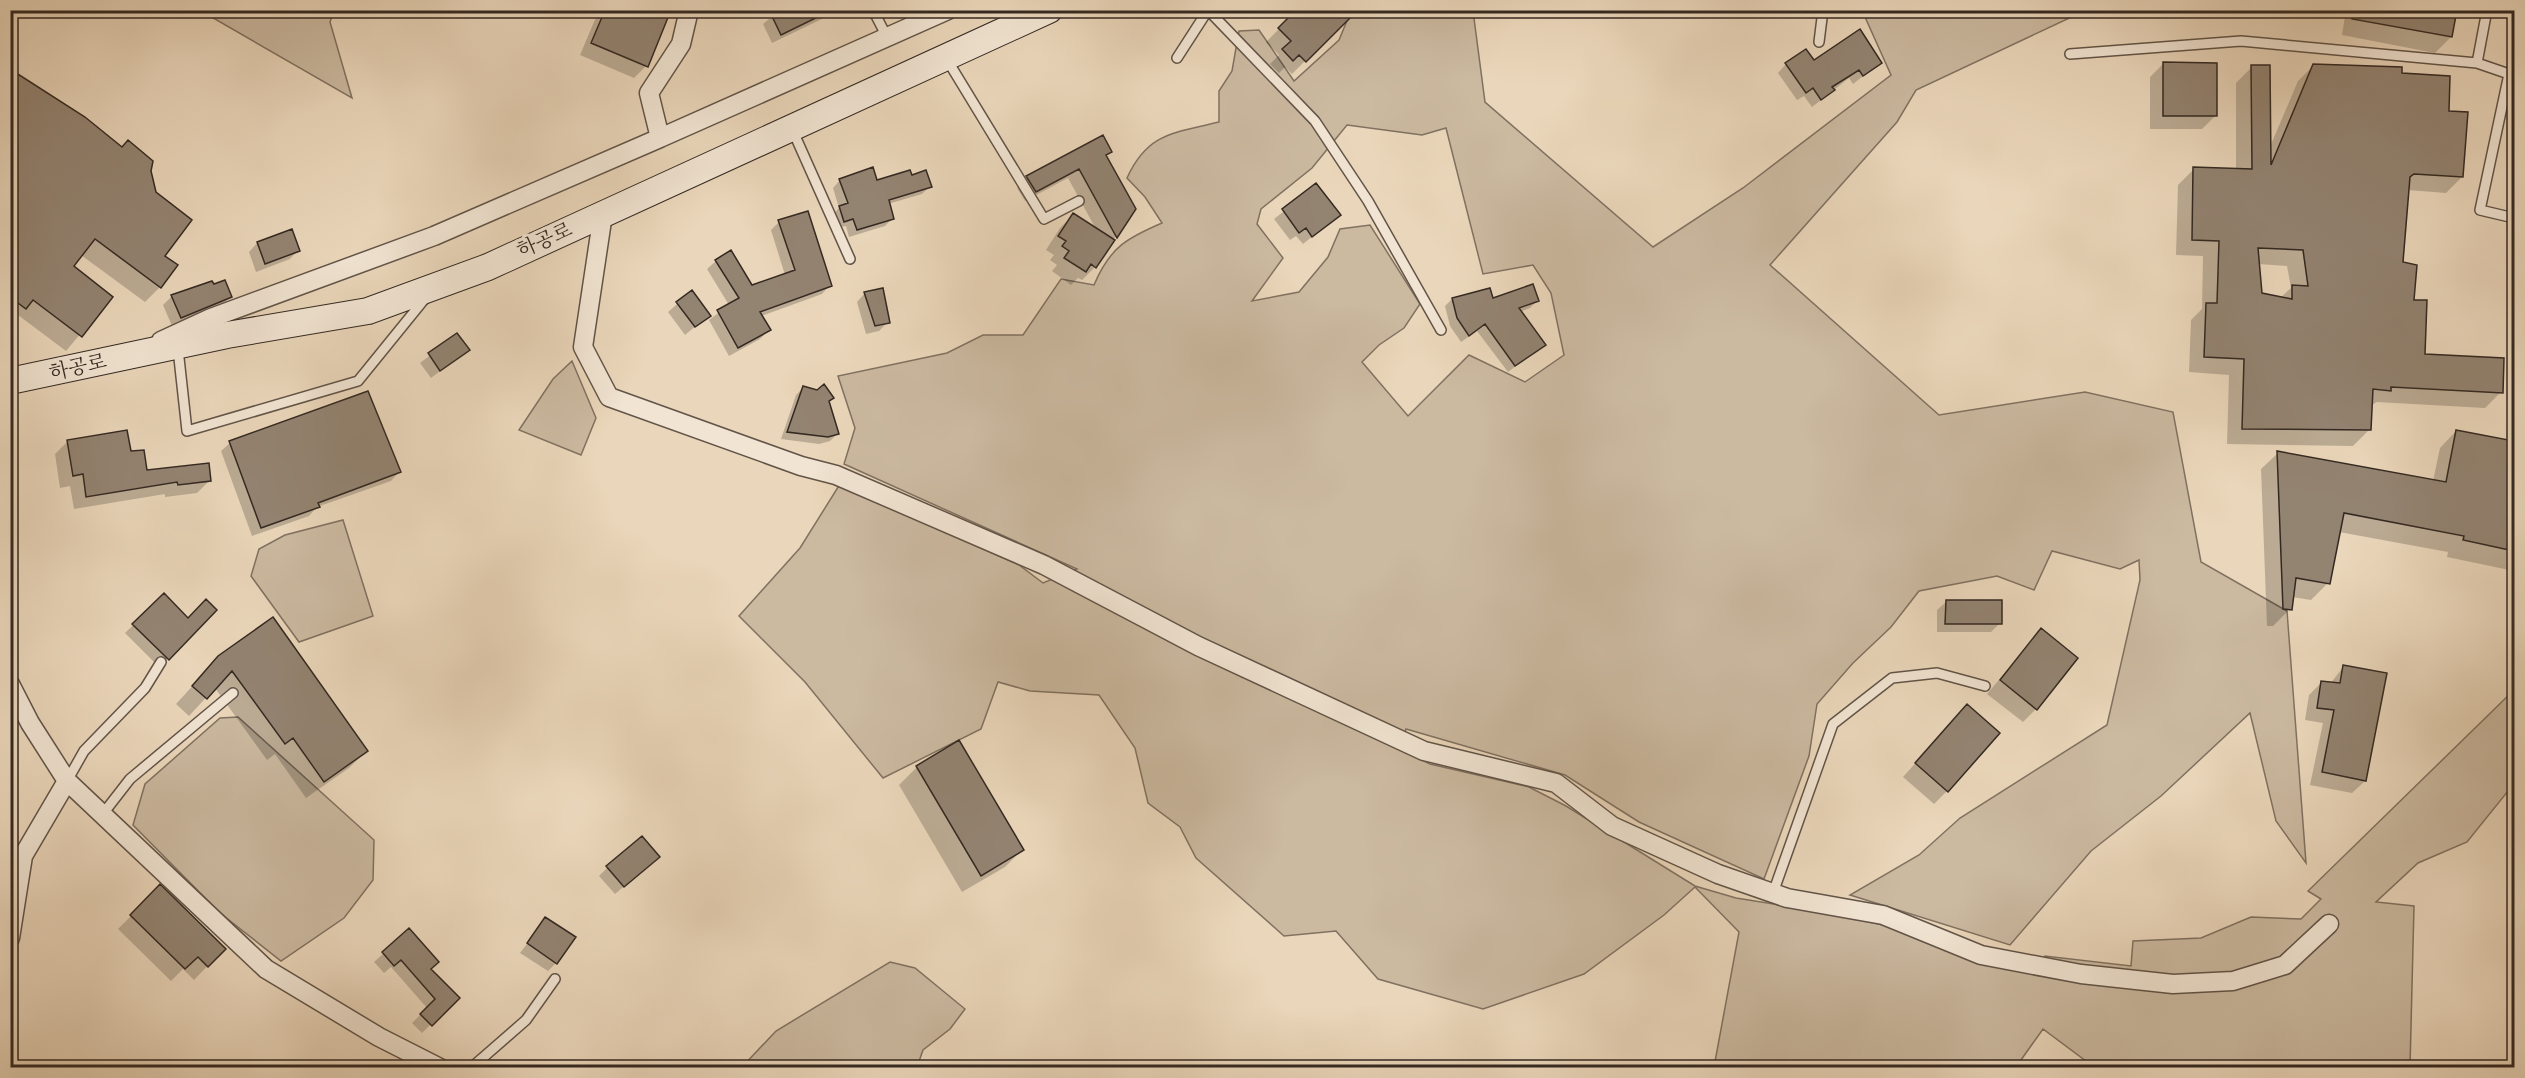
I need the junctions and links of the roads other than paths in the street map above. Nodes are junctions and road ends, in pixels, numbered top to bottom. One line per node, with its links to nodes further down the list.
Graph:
1 (689, 10): 16 (street)
2 (873, 10): 8 (lane)
3 (948, 10): 8 (street)
4 (1049, 10): 11 (main road, 하공로)
5 (1208, 10): 12 (lane); 22 (lane)
6 (1822, 10): 9 (lane)
7 (2487, 10): 13 (lane)
8 (888, 39): 16 (street)
9 (1819, 42)
10 (2070, 54): 13 (lane)
11 (946, 58): 15 (main road, 하공로); 17 (lane)
12 (1177, 58)
13 (2476, 63): 14 (lane)
14 (2512, 75): 19 (lane)
15 (792, 129): 18 (main road, 하공로); 20 (lane)
16 (660, 138): 24 (street)
17 (1079, 201)
18 (603, 214): 21 (main road, 하공로); 32 (street)
19 (2514, 218)
20 (850, 259)
21 (435, 286): 23 (main road, 하공로); 23 (lane)
22 (1441, 330)
23 (178, 346): 24 (main road, 하공로)
24 (124, 358): 25 (main road, 하공로)
25 (10, 381)
26 (161, 662): 30 (lane)
27 (10, 684): 30 (street)
28 (1985, 686): 32 (lane)
29 (233, 693): 31 (lane)
30 (67, 781): 31 (street); 34 (street)
31 (102, 815): 36 (street)
32 (1773, 893): 33 (street)
33 (2329, 924)
34 (10, 938)
35 (555, 979): 37 (lane)
36 (440, 1068)
37 (471, 1068)

